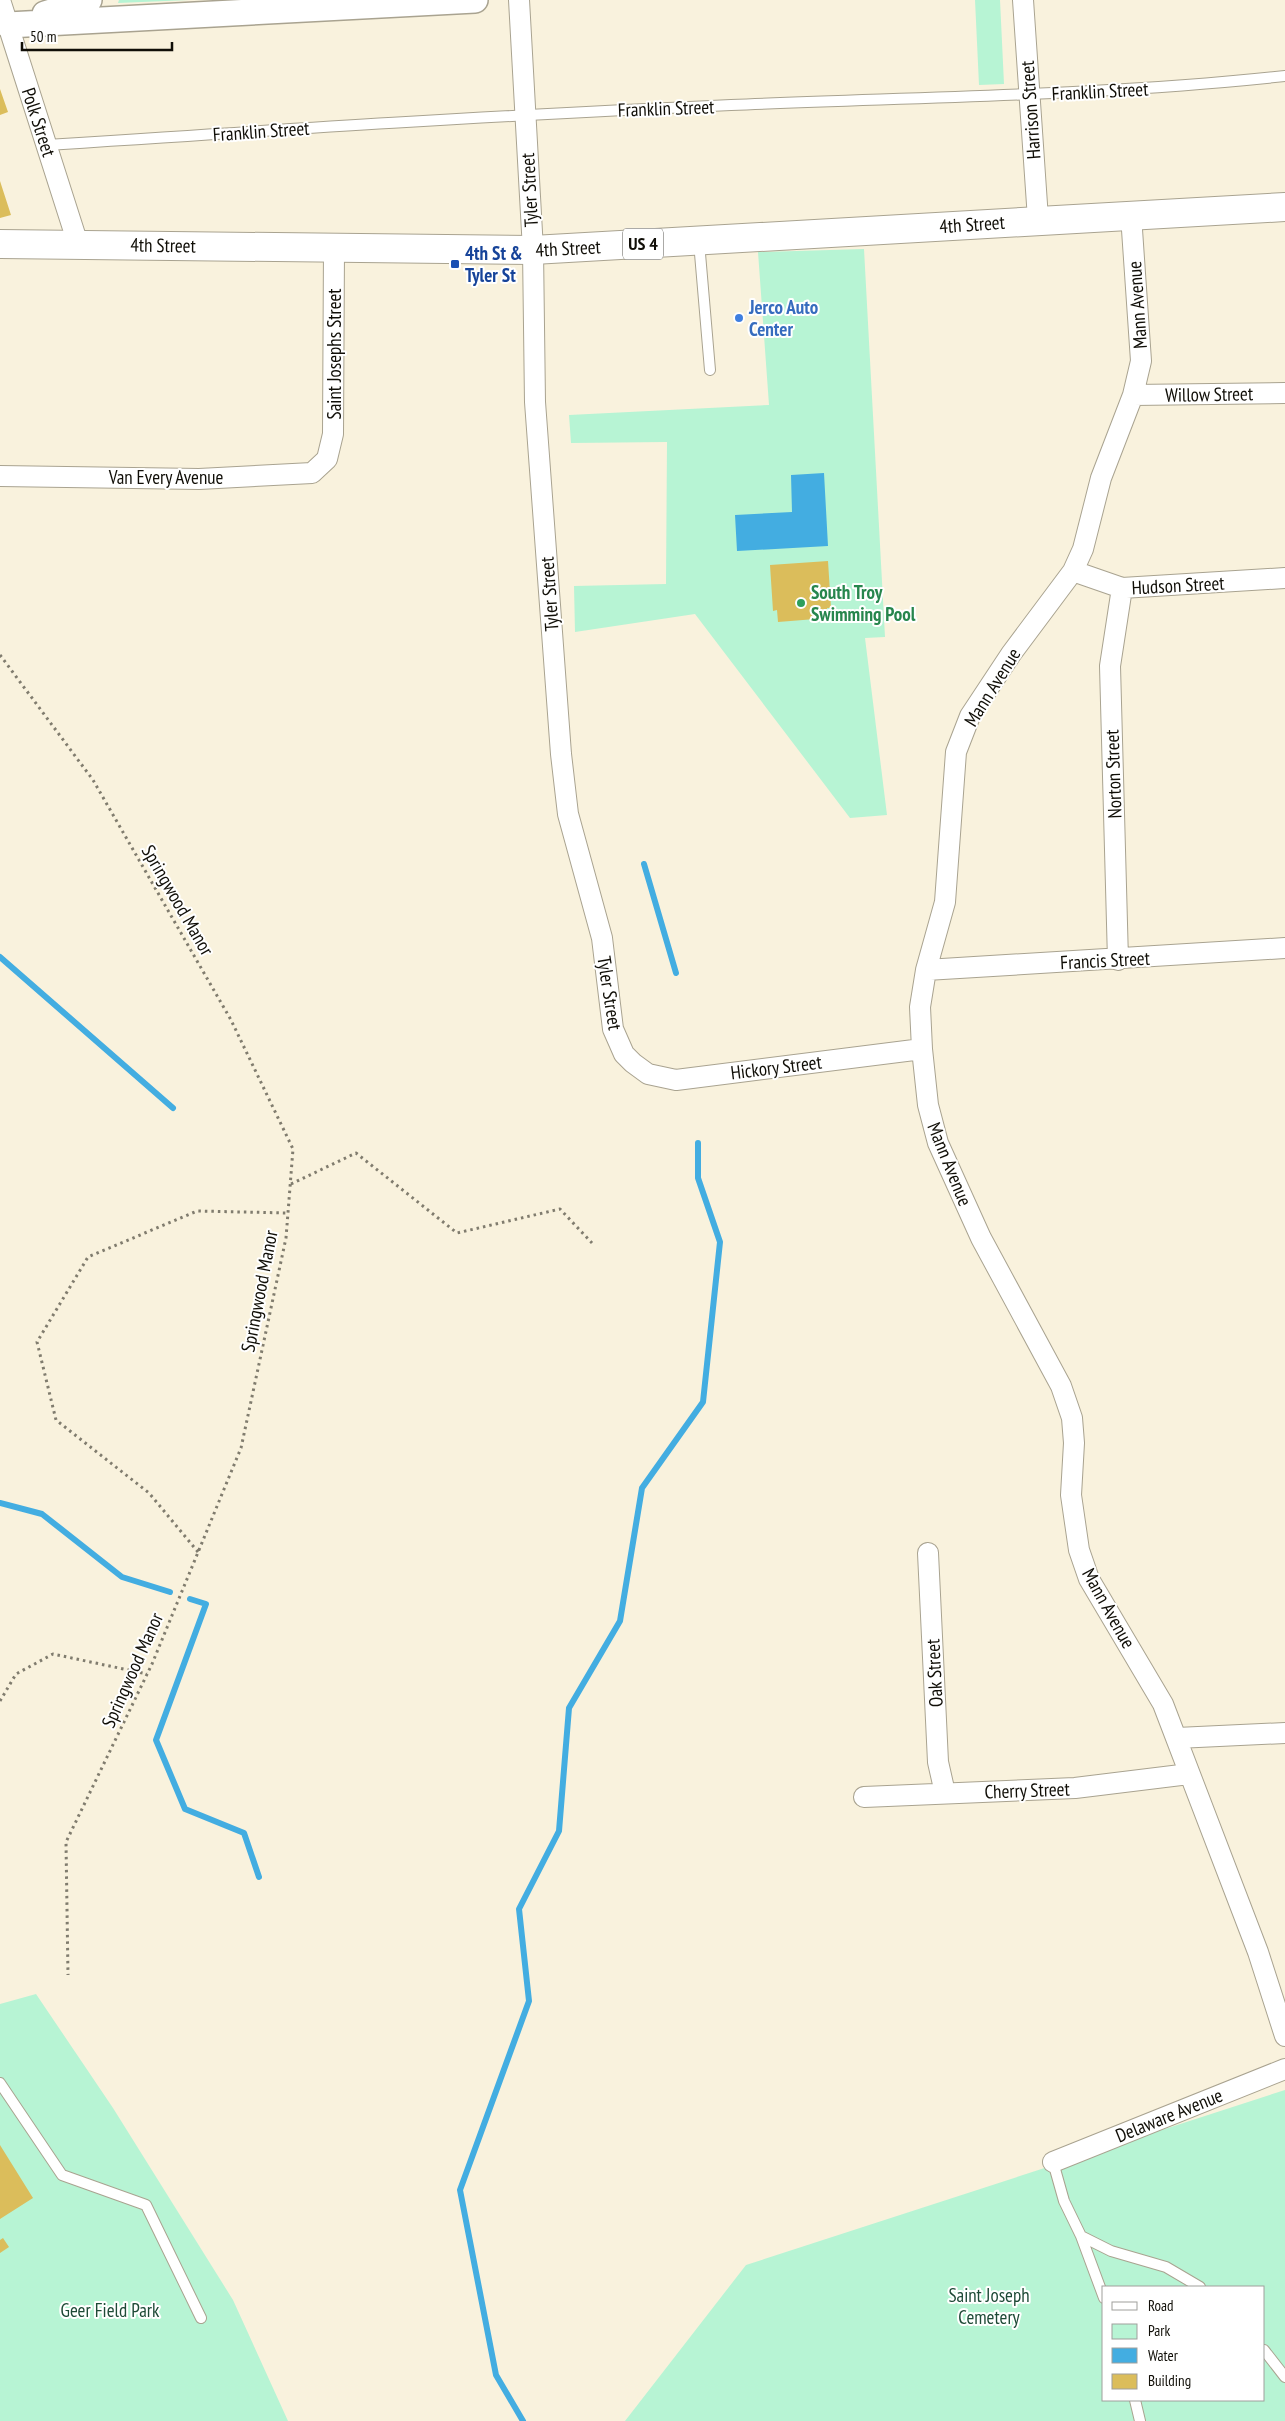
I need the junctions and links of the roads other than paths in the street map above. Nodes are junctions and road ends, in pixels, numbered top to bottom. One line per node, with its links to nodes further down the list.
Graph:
1 (0, 0): 7 (street, Polk Street)
2 (89, 0): 7 (street)
3 (475, 0): 6 (street)
4 (519, 0): 10 (street, Tyler Street)
5 (1023, 0): 9 (street, Harrison Street)
6 (231, 6): 7 (street)
7 (4, 27): 11 (street, Polk Street)
8 (1285, 76): 9 (lane, Franklin Street)
9 (1029, 95): 10 (lane, Franklin Street); 14 (street, Harrison Street)
10 (525, 114): 11 (lane, Franklin Street); 19 (street, Tyler Street)
11 (46, 145): 17 (street, Polk Street)
12 (1285, 207): 13 (main road, 4th Street / US 4)
13 (1131, 215): 14 (main road, 4th Street / US 4); 22 (street, Mann Avenue)
14 (1038, 219): 15 (main road, 4th Street / US 4)
15 (699, 241): 19 (main road, 4th Street / US 4); 20 (lane)
16 (0, 244): 17 (main road, 4th Street / US 4)
17 (78, 244): 18 (main road, 4th Street / US 4)
18 (334, 248): 19 (main road, 4th Street / US 4); 23 (street, Saint Josephs Street)
19 (533, 250): 32 (street, Tyler Street)
20 (710, 370)
21 (1285, 393): 22 (street, Willow Street)
22 (1134, 395): 25 (street, Mann Avenue)
23 (327, 459): 24 (street, Van Every Avenue)
24 (0, 476)
25 (1073, 572): 27 (street, Hudson Street); 30 (street, Mann Avenue)
26 (1285, 578): 27 (street, Hudson Street)
27 (1122, 588): 29 (street, Norton Street)
28 (1285, 948): 29 (street, Francis Street)
29 (1118, 960): 30 (street, Francis Street)
30 (926, 970): 31 (street, Mann Avenue)
31 (922, 1049): 32 (street, Hickory Street); 35 (street, Mann Avenue)
32 (633, 1063)
33 (928, 1553): 37 (street, Oak Street)
34 (1285, 1733): 35 (street)
35 (1177, 1738): 36 (street, Mann Avenue)
36 (1189, 1774): 37 (street, Cherry Street); 39 (street, Mann Avenue)
37 (945, 1793): 38 (street, Cherry Street)
38 (864, 1797)
39 (1285, 2036)
40 (1285, 2069): 42 (street, Delaware Avenue)
41 (0, 2083): 46 (lane)
42 (1053, 2162): 43 (lane)
43 (1081, 2236): 44 (lane); 45 (lane)
44 (1198, 2286)
45 (1102, 2293)
46 (201, 2318)
47 (1265, 2351): 48 (lane)
48 (1285, 2377)
49 (1135, 2401): 50 (lane)
50 (1140, 2421)

